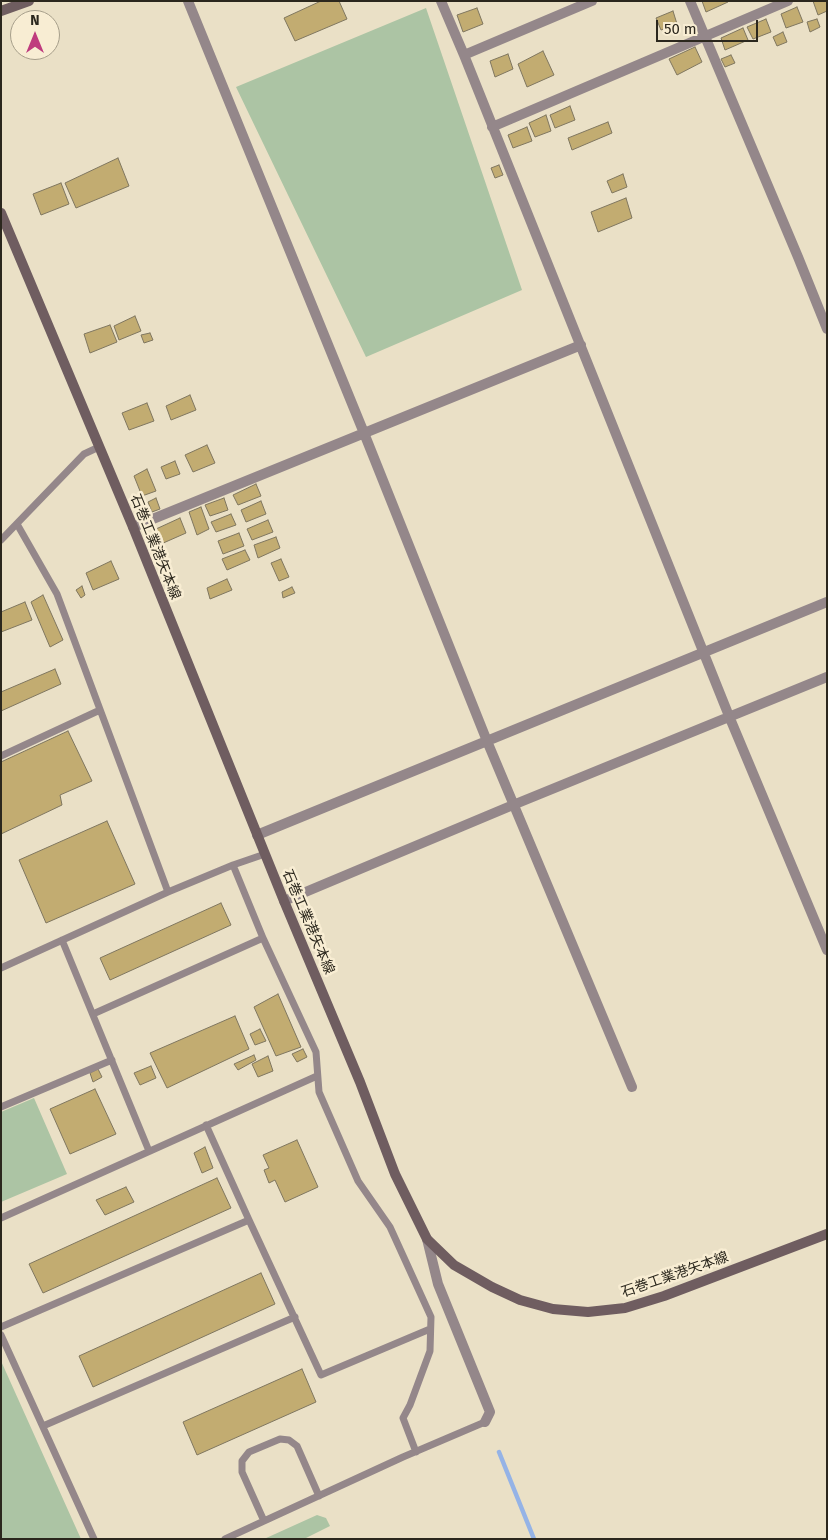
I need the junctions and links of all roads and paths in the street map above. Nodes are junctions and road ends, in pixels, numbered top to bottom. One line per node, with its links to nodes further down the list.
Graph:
1 (29, 1): 7 (main road)
2 (188, 1): 14 (street)
3 (441, 1): 9 (street)
4 (592, 1): 9 (street)
5 (690, 1): 8 (street)
6 (788, 1): 8 (street)
7 (1, 11)
8 (705, 37): 10 (street); 12 (street)
9 (464, 55): 10 (street)
10 (492, 127): 13 (street)
11 (1, 214): 15 (main road, 石巻工業港矢本線)
12 (827, 329)
13 (581, 345): 14 (street); 20 (street)
14 (364, 433): 17 (street); 24 (street)
15 (99, 447): 16 (lane); 17 (main road, 石巻工業港矢本線)
16 (17, 524): 18 (lane); 22 (lane)
17 (132, 527): 27 (main road, 石巻工業港矢本線)
18 (1, 540)
19 (827, 602): 20 (street)
20 (704, 652): 23 (street); 24 (street)
21 (827, 677): 23 (street)
22 (100, 710): 25 (lane); 30 (lane)
23 (729, 716): 26 (street); 34 (street)
24 (487, 741): 26 (street); 27 (street)
25 (1, 756)
26 (513, 804): 31 (street); 39 (street)
27 (257, 835): 28 (main road, 石巻工業港矢本線)
28 (265, 854): 29 (lane); 31 (main road, 石巻工業港矢本線)
29 (233, 865): 30 (lane); 32 (lane)
30 (168, 892): 33 (lane)
31 (284, 901): 46 (main road, 石巻工業港矢本線)
32 (263, 938): 36 (lane); 38 (lane)
33 (62, 940): 35 (lane); 36 (lane)
34 (827, 950)
35 (2, 967)
36 (93, 1014): 37 (lane)
37 (112, 1060): 40 (lane); 42 (lane)
38 (317, 1076): 41 (lane); 49 (lane)
39 (632, 1087)
40 (1, 1107)
41 (206, 1125): 42 (lane); 44 (lane)
42 (149, 1151): 43 (lane)
43 (1, 1218)
44 (249, 1220): 47 (lane); 48 (lane)
45 (827, 1234): 46 (main road, 石巻工業港矢本線)
46 (427, 1238): 51 (street)
47 (295, 1317): 49 (lane); 52 (lane)
48 (1, 1327)
49 (430, 1329): 53 (lane)
50 (1, 1335): 52 (lane)
51 (485, 1422): 53 (lane)
52 (43, 1426): 56 (lane)
53 (416, 1452): 54 (lane)
54 (319, 1496): 55 (lane); 55 (lane)
55 (264, 1521): 57 (lane)
56 (94, 1539)
57 (225, 1539)

